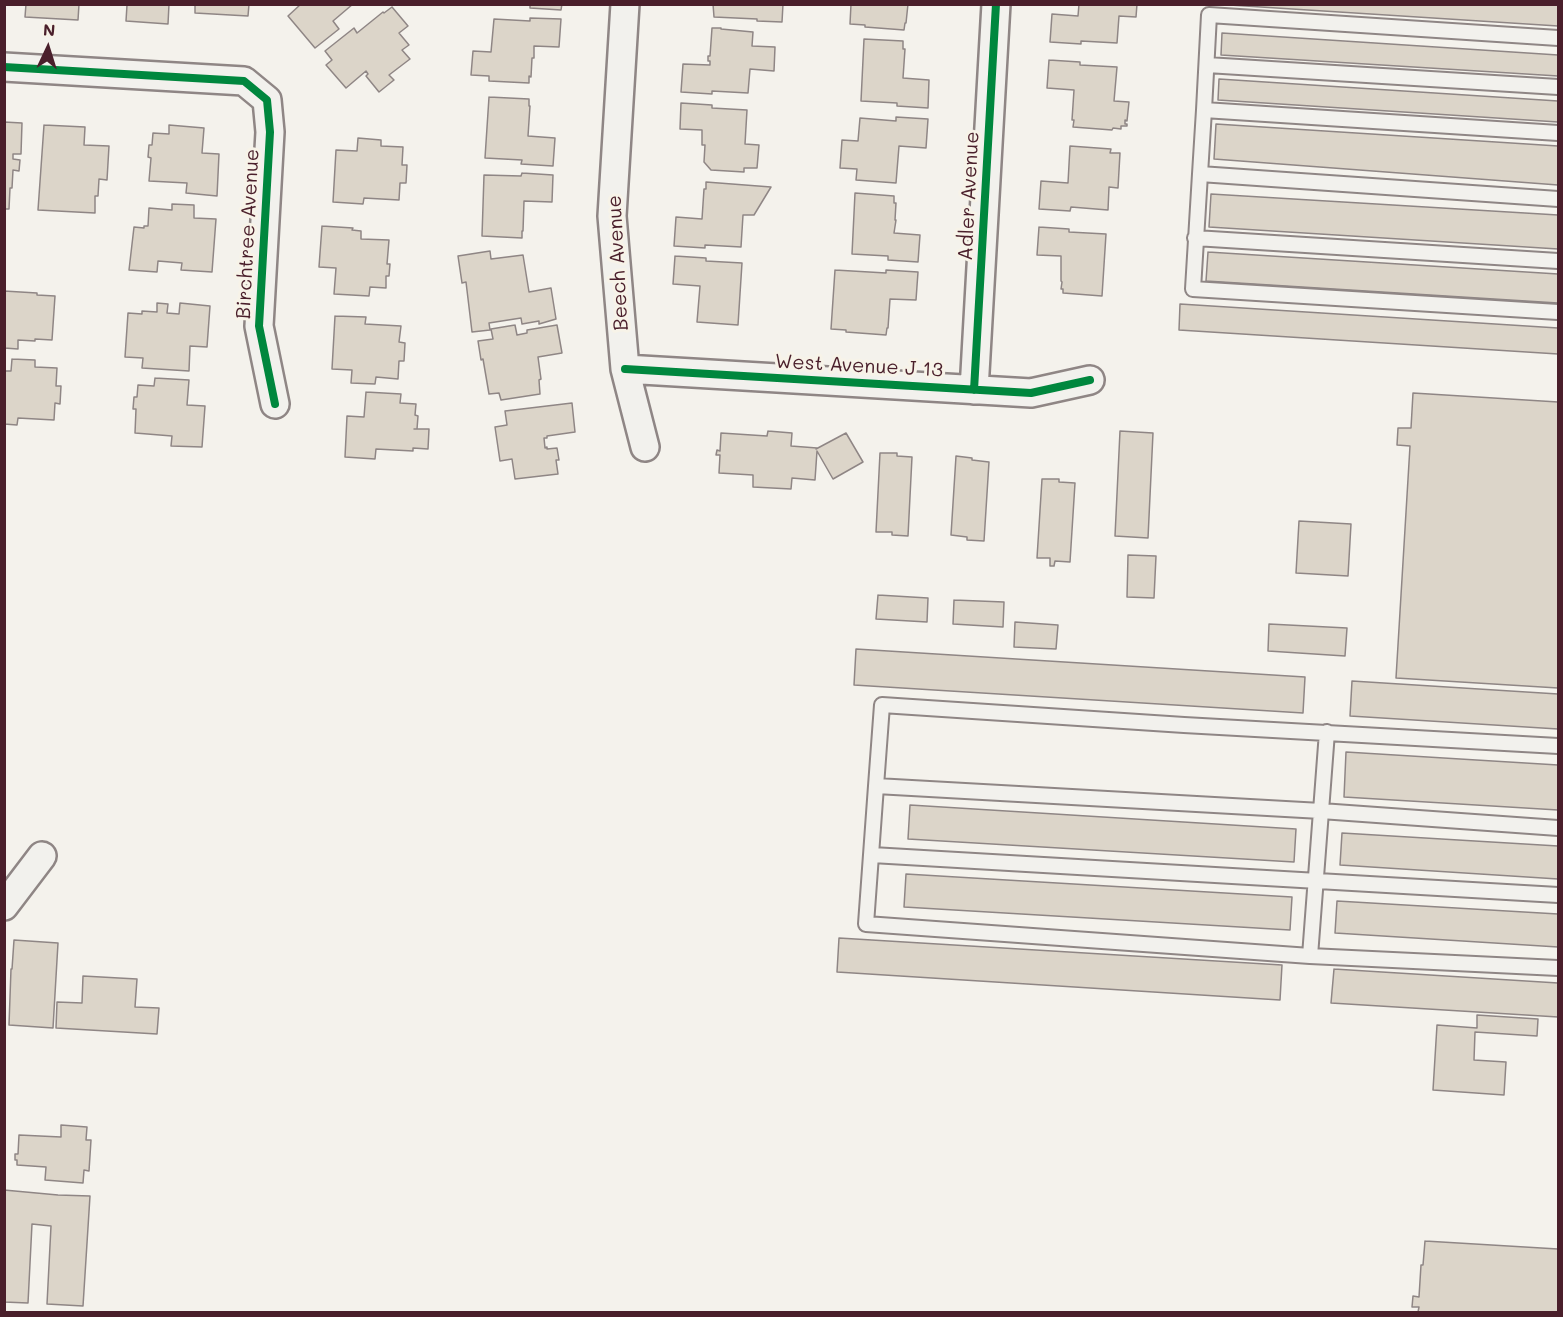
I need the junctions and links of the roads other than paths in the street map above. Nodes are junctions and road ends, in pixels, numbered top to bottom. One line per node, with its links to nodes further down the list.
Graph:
1 (625, 4): 14 (street, Beech Avenue)
2 (996, 4): 16 (street, Adler Avenue)
3 (1558, 38): 4 (lane)
4 (1207, 65): 6 (lane); 7 (lane)
5 (4, 67): 17 (street, Birchtree Avenue)
6 (1558, 87)
7 (1204, 110): 8 (lane); 9 (lane)
8 (1558, 133)
9 (1200, 174): 10 (lane); 11 (lane)
10 (1558, 199)
11 (1195, 238): 12 (lane); 13 (lane)
12 (1558, 261)
13 (1558, 312)
14 (625, 369): 16 (street, West Avenue J 13); 18 (street, Beech Avenue)
15 (1090, 380): 16 (street, West Avenue J 13)
16 (974, 390)
17 (275, 404)
18 (645, 447)
19 (1327, 732): 20 (lane); 21 (lane); 22 (lane)
20 (1558, 746)
21 (876, 786): 22 (lane); 24 (lane)
22 (1321, 811): 23 (lane); 26 (lane)
23 (1558, 828)
24 (872, 855): 26 (lane); 29 (lane)
25 (42, 856): 28 (street)
26 (1316, 881): 27 (lane); 29 (lane)
27 (1558, 895)
28 (4, 906)
29 (1310, 956): 30 (lane)
30 (1558, 968)

